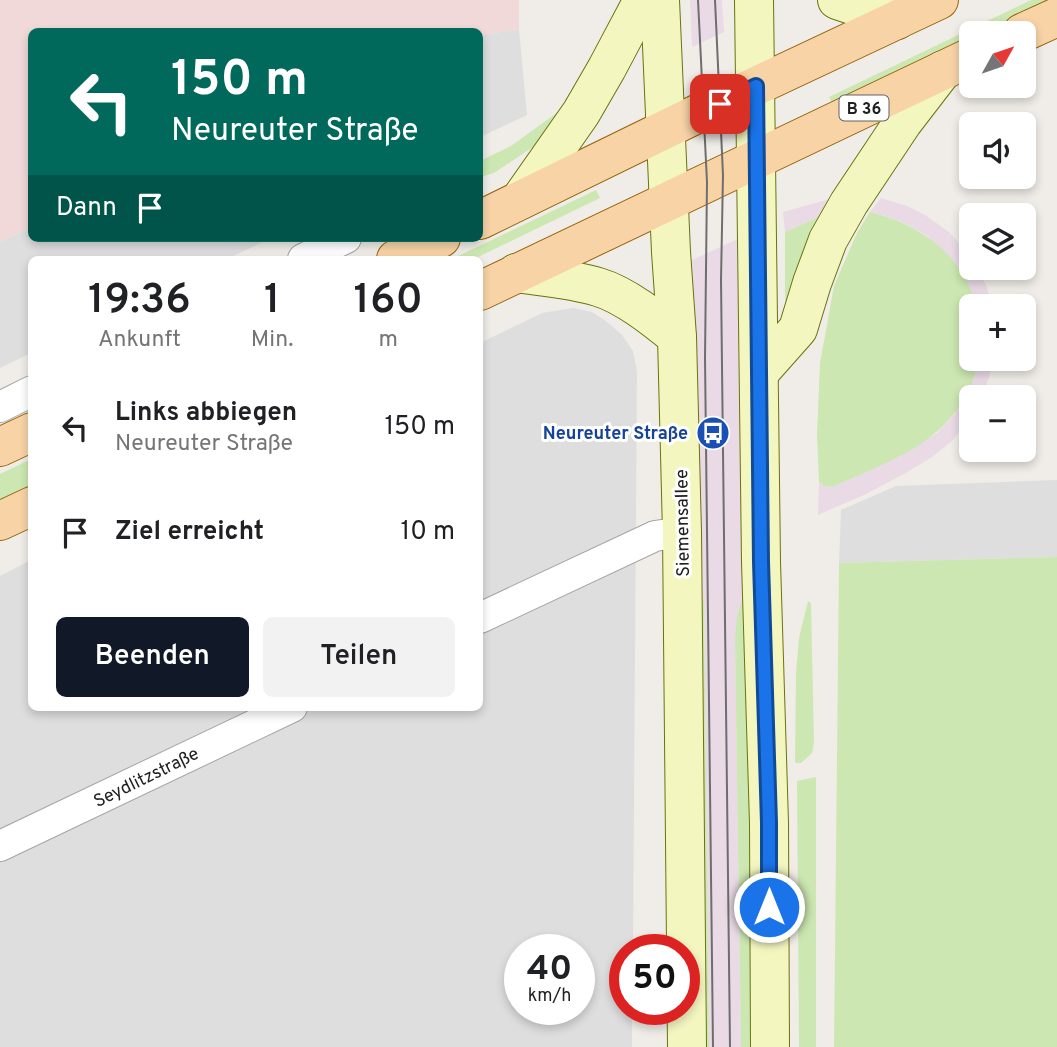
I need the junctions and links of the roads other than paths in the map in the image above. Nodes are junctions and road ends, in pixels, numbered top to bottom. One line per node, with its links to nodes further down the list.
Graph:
1 (643, 0): 13 (main road)
2 (660, 0): 11 (main road, Siemensallee)
3 (754, 0): 10 (main road)
4 (837, 0): 7 (main road)
5 (939, 0): 7 (main road)
6 (1057, 17): 8 (main road)
7 (897, 20): 10 (main road)
8 (1036, 27)
9 (957, 63): 12 (main road, B 36); 23 (main road)
10 (756, 86): 11 (main road); 12 (main road)
11 (666, 130): 13 (main road); 14 (main road, Siemensallee)
12 (757, 159): 14 (main road, B 36); 23 (main road)
13 (520, 200): 15 (main road)
14 (670, 200): 20 (main road, B 36); 22 (main road, Siemensallee)
15 (483, 218)
16 (338, 242): 18 (street)
17 (432, 242): 19 (main road)
18 (309, 256)
19 (402, 256)
20 (516, 273): 21 (main road, B 36); 22 (main road)
21 (483, 290)
22 (677, 337): 30 (main road, Siemensallee)
23 (759, 373): 35 (main road)
24 (28, 393): 25 (street)
25 (0, 407)
26 (28, 434): 27 (main road)
27 (0, 447)
28 (28, 508): 29 (main road)
29 (0, 521)
30 (682, 532): 31 (street); 34 (main road, Siemensallee)
31 (483, 617)
32 (284, 711): 33 (street, Seydlitzstraße)
33 (0, 846)
34 (687, 1047)
35 (770, 1047)

